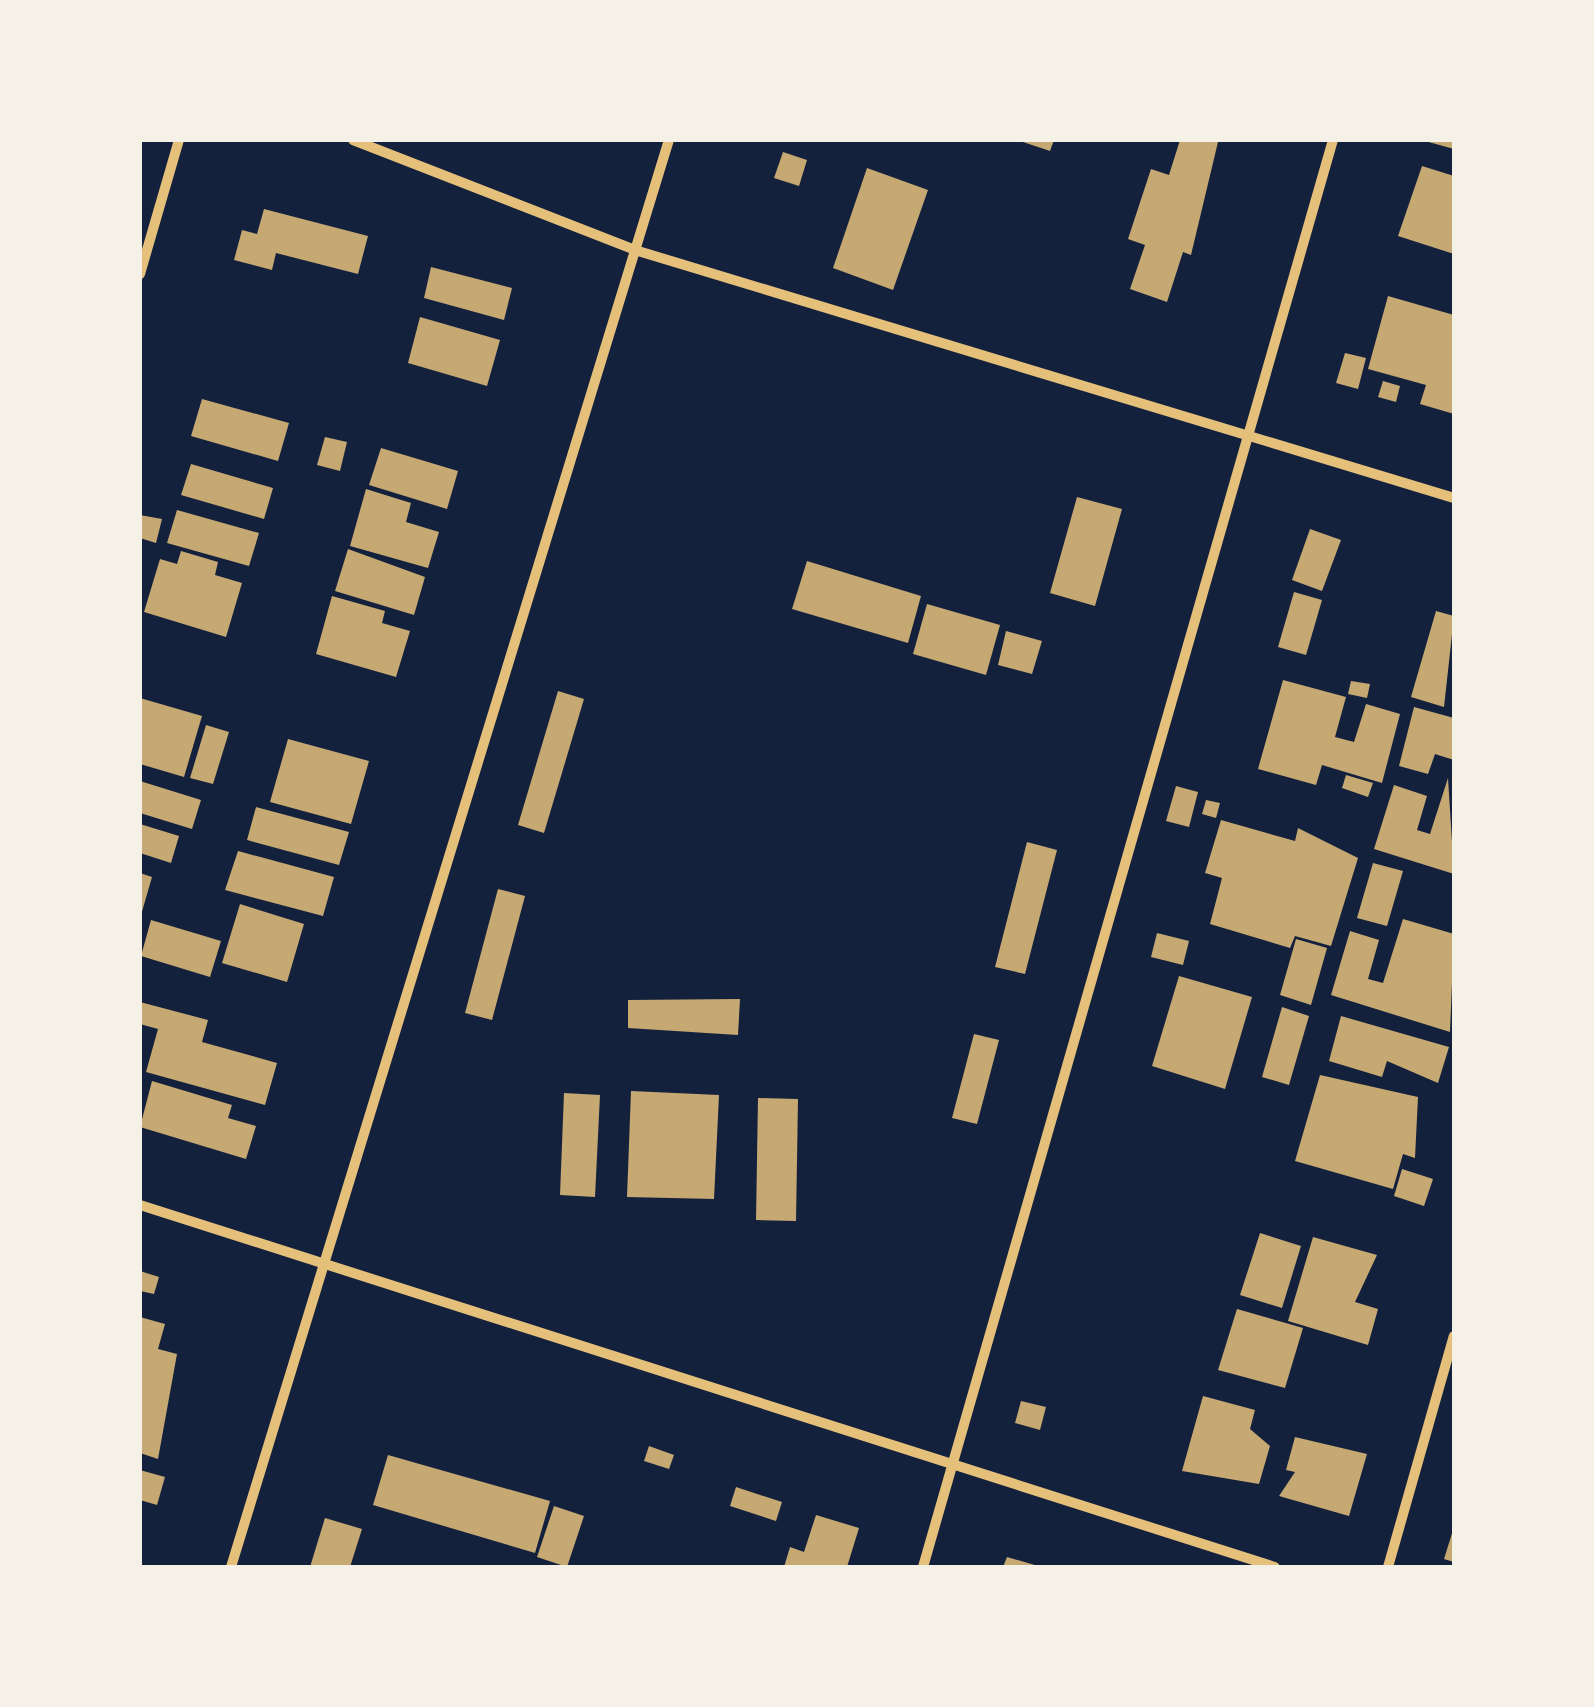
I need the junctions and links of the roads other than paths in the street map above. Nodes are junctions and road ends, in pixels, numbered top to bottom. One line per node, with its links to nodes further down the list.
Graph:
1 (180, 140): 6 (street)
2 (353, 140): 5 (street)
3 (668, 140): 5 (street)
4 (1333, 140): 7 (street)
5 (638, 250): 7 (street); 10 (street)
6 (140, 274)
7 (1249, 441): 8 (street); 12 (street)
8 (1454, 498)
9 (140, 1205): 10 (street)
10 (324, 1268): 12 (street); 13 (street)
11 (1454, 1336): 16 (street)
12 (958, 1460): 14 (street); 15 (street)
13 (231, 1567)
14 (923, 1567)
15 (1275, 1567)
16 (1388, 1567)

